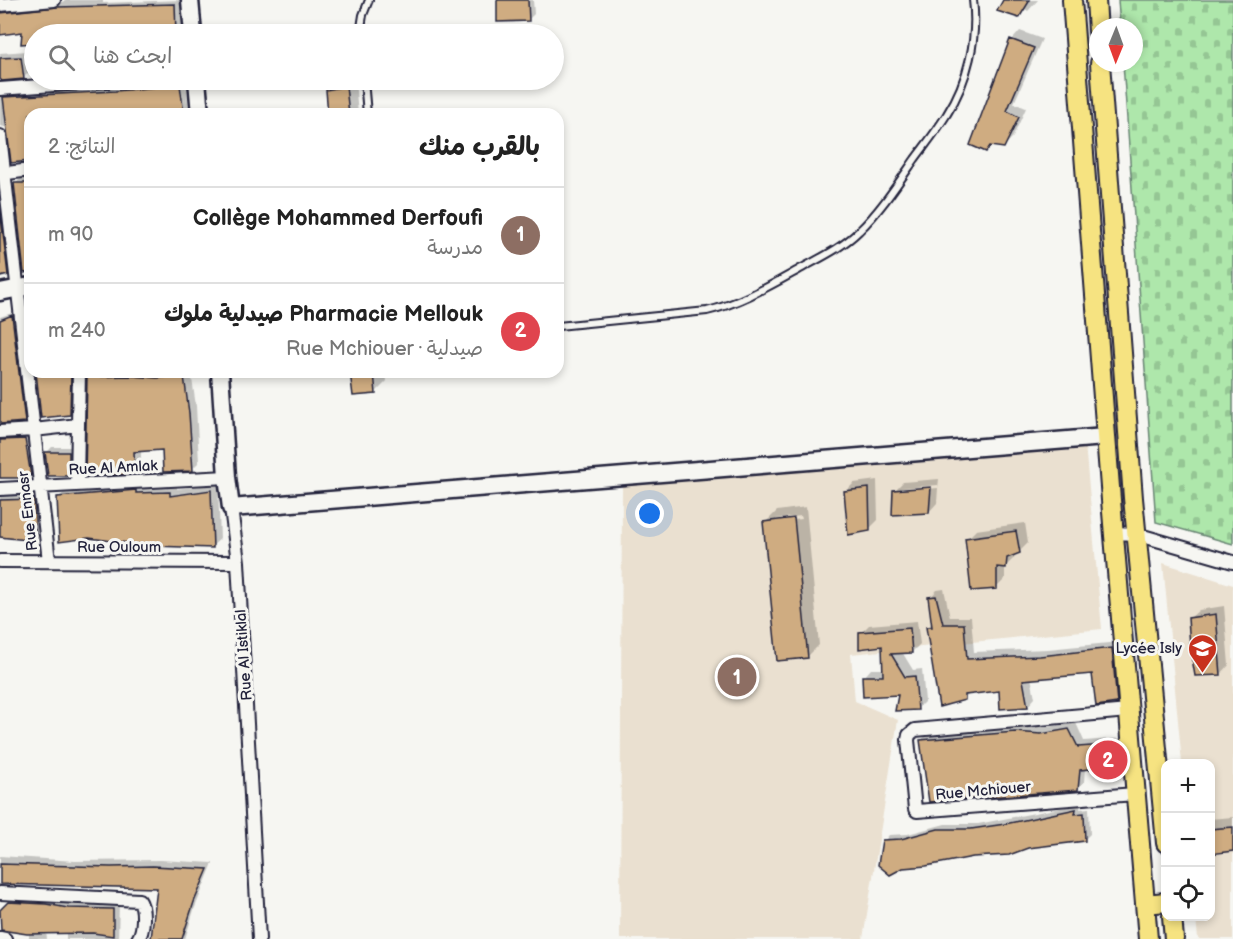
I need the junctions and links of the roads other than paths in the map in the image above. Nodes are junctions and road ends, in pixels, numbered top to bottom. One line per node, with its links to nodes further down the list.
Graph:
1 (54, 0): 7 (street)
2 (190, 0): 9 (street)
3 (369, 0): 10 (lane)
4 (973, 0): 24 (lane)
5 (1072, 0): 19 (main road)
6 (1096, 0): 8 (main road)
7 (0, 5)
8 (1097, 18)
9 (192, 24)
10 (362, 24)
11 (1101, 72): 18 (main road)
12 (24, 87): 13 (street)
13 (0, 89)
14 (198, 90): 16 (street)
15 (365, 90): 17 (lane)
16 (199, 108)
17 (366, 108)
18 (1104, 111): 19 (main road); 39 (main road)
19 (1080, 113): 32 (main road)
20 (0, 136): 22 (street, Rue Ennasr)
21 (24, 171): 22 (street)
22 (2, 173): 23 (street, Rue Ennasr)
23 (16, 289): 25 (street, Rue Ennasr)
24 (564, 325)
25 (24, 352)
26 (27, 378): 30 (street, Rue Ennasr)
27 (79, 378): 29 (street)
28 (220, 378): 33 (street, Rue Al Istiklal)
29 (78, 425): 30 (street); 34 (street)
30 (34, 430): 31 (street); 35 (street, Rue Ennasr)
31 (0, 432)
32 (1106, 437): 37 (street); 38 (main road)
33 (226, 477): 34 (street, Rue Al Amlak); 37 (street, Rue Al Istiklal)
34 (77, 485): 35 (street, Rue Al Amlak)
35 (40, 487): 36 (street, Rue Al Amlak); 41 (street, Rue Ennasr)
36 (0, 489)
37 (231, 508): 42 (street, Rue Al Istiklal)
38 (1113, 533): 39 (street); 44 (main road)
39 (1136, 534): 43 (street); 46 (main road)
40 (0, 561): 41 (street, Rue Ouloum)
41 (49, 561): 42 (street, Rue Ouloum)
42 (238, 562): 54 (street, Rue Al Istiklal)
43 (1233, 562)
44 (1128, 711): 45 (main road); 45 (street, Rue Mchiouer)
45 (1135, 794): 49 (main road)
46 (1163, 813)
47 (0, 893): 53 (street)
48 (1161, 902): 49 (main road)
49 (1145, 904): 55 (main road)
50 (1172, 921): 56 (main road)
51 (0, 938): 52 (street)
52 (5, 939)
53 (138, 939)
54 (260, 939)
55 (1148, 939)
56 (1174, 939)

